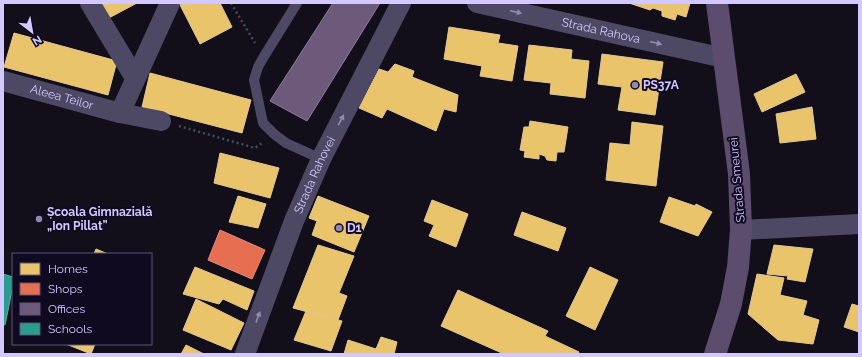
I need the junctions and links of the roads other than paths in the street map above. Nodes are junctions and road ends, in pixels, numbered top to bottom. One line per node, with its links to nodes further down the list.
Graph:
1 (90, 3): 8 (street)
2 (170, 3): 8 (street)
3 (297, 3): 12 (lane)
4 (401, 3): 12 (street, Strada Rahovei, one-way to 4)
5 (478, 3): 7 (street, Strada Rahova, one-way to 7)
6 (717, 3): 7 (main road, Strada Smeurei)
7 (724, 58): 14 (main road, Strada Smeurei)
8 (135, 78): 10 (street)
9 (3, 81): 10 (street, Aleea Teilor)
10 (120, 113): 11 (street, Aleea Teilor)
11 (161, 121)
12 (321, 159): 15 (street, Strada Rahovei, one-way to 12)
13 (859, 224): 14 (street)
14 (741, 230): 16 (main road, Strada Smeurei)
15 (245, 354)
16 (715, 354)

